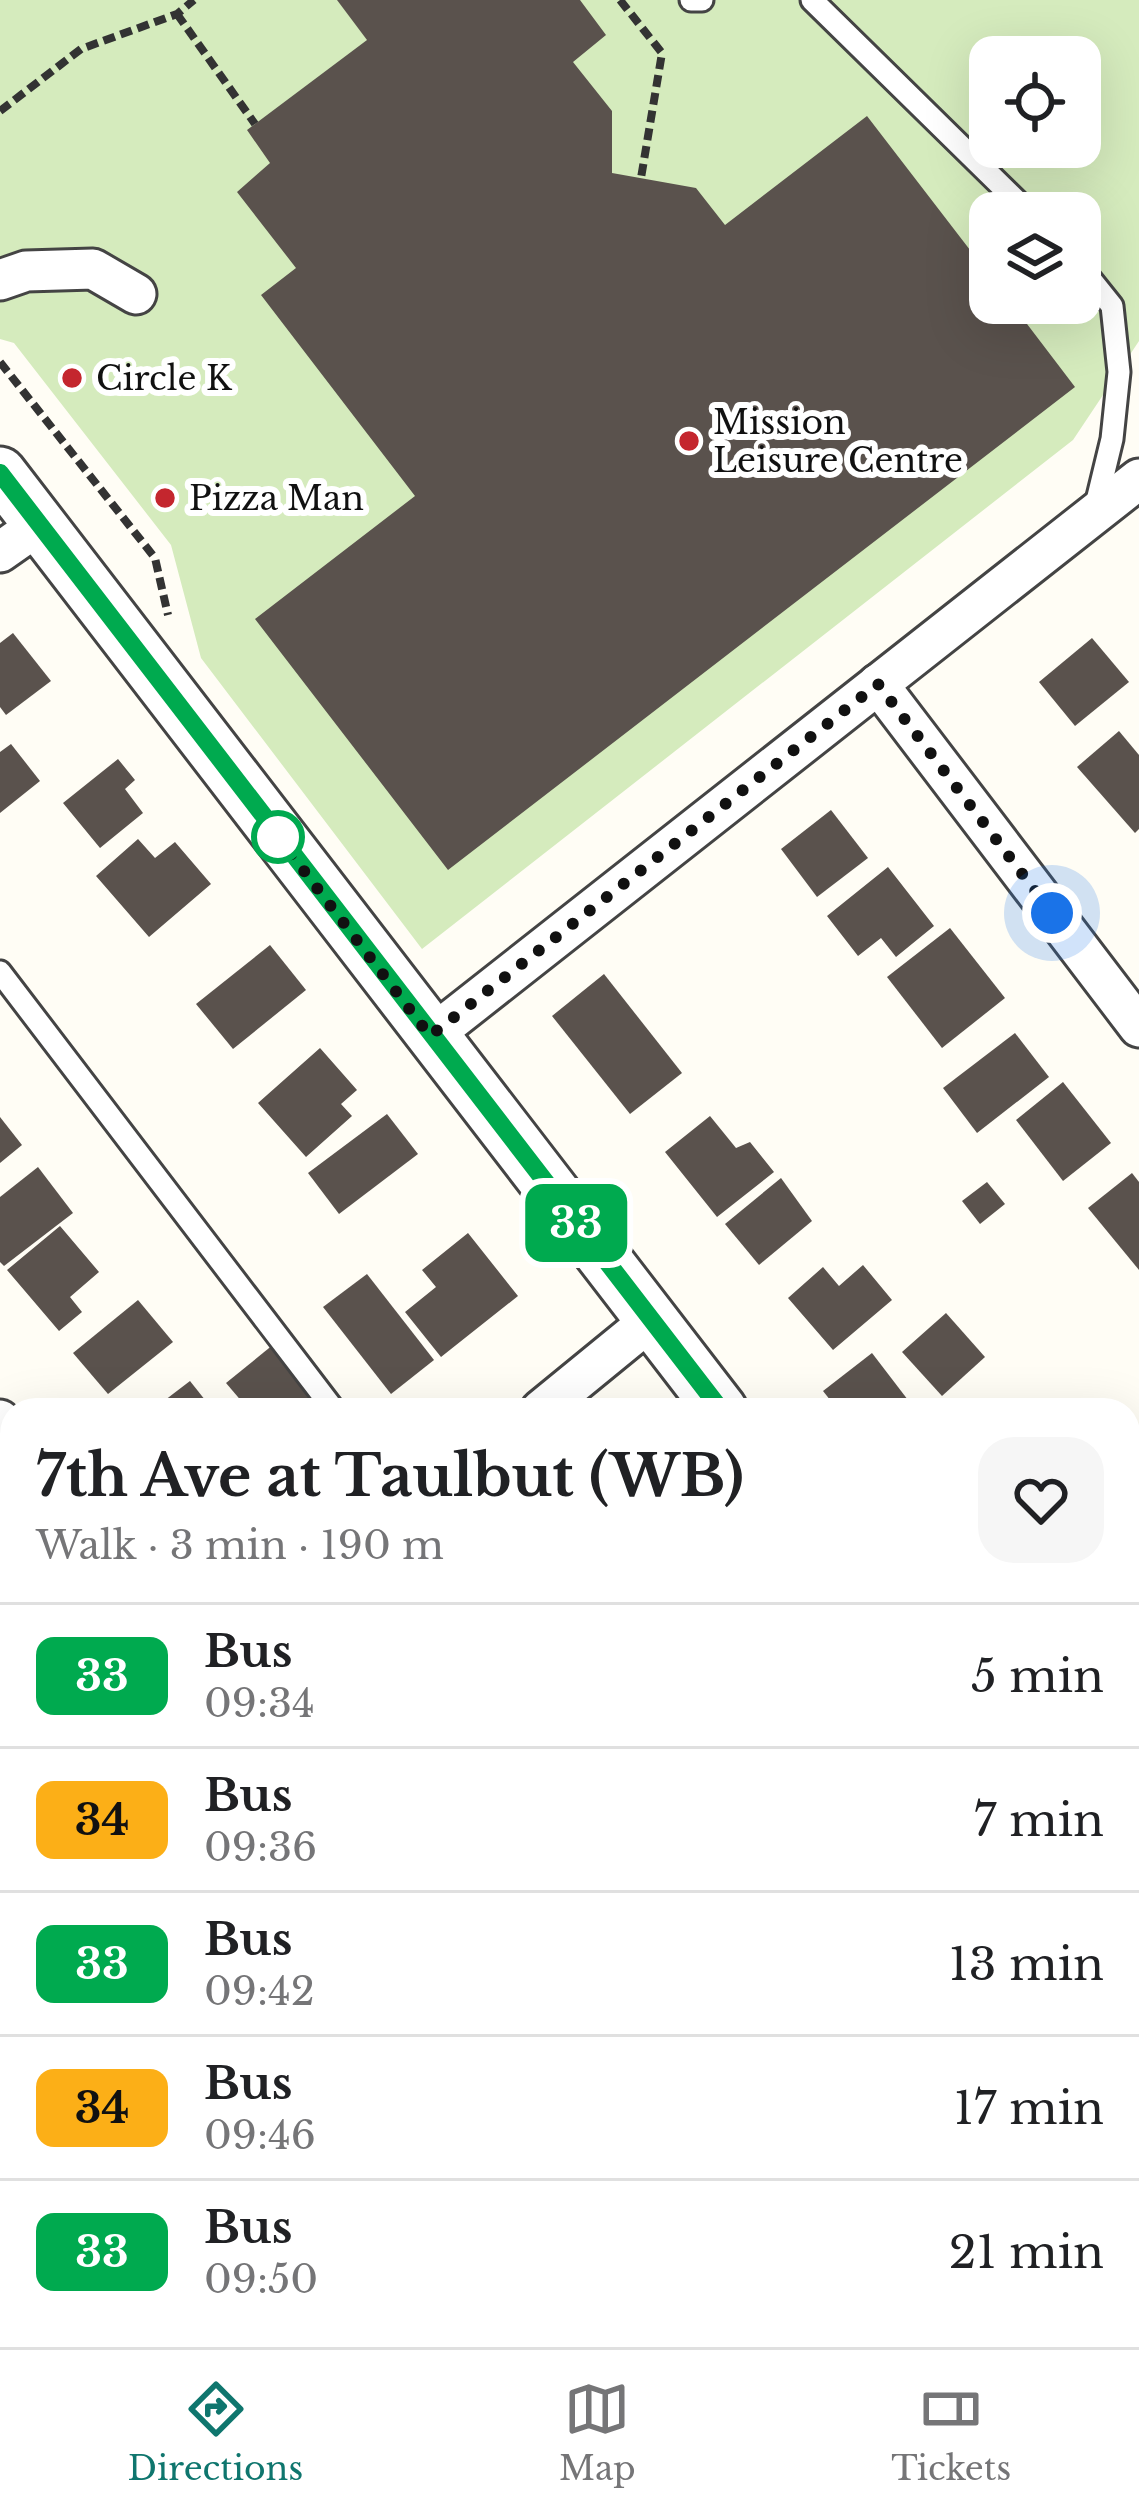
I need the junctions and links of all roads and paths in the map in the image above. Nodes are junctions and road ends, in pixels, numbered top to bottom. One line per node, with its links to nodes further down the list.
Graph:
1 (194, 0): 6 (path)
2 (620, 0): 9 (path)
3 (691, 0): 4 (lane)
4 (702, 0)
5 (812, 0): 10 (lane)
6 (176, 14): 7 (path); 8 (path)
7 (0, 111)
8 (255, 124)
9 (641, 178)
10 (1008, 192)
11 (0, 280): 13 (street)
12 (1101, 292): 16 (lane)
13 (136, 294)
14 (0, 473): 17 (street)
15 (1139, 479): 16 (street)
16 (1094, 514): 18 (street)
17 (20, 538): 21 (street)
18 (878, 684): 20 (street); 21 (street)
19 (0, 973): 23 (lane)
20 (1139, 1027)
21 (430, 1036): 22 (street)
22 (651, 1320): 24 (street); 25 (street)
23 (325, 1398)
24 (556, 1398)
25 (712, 1398)

